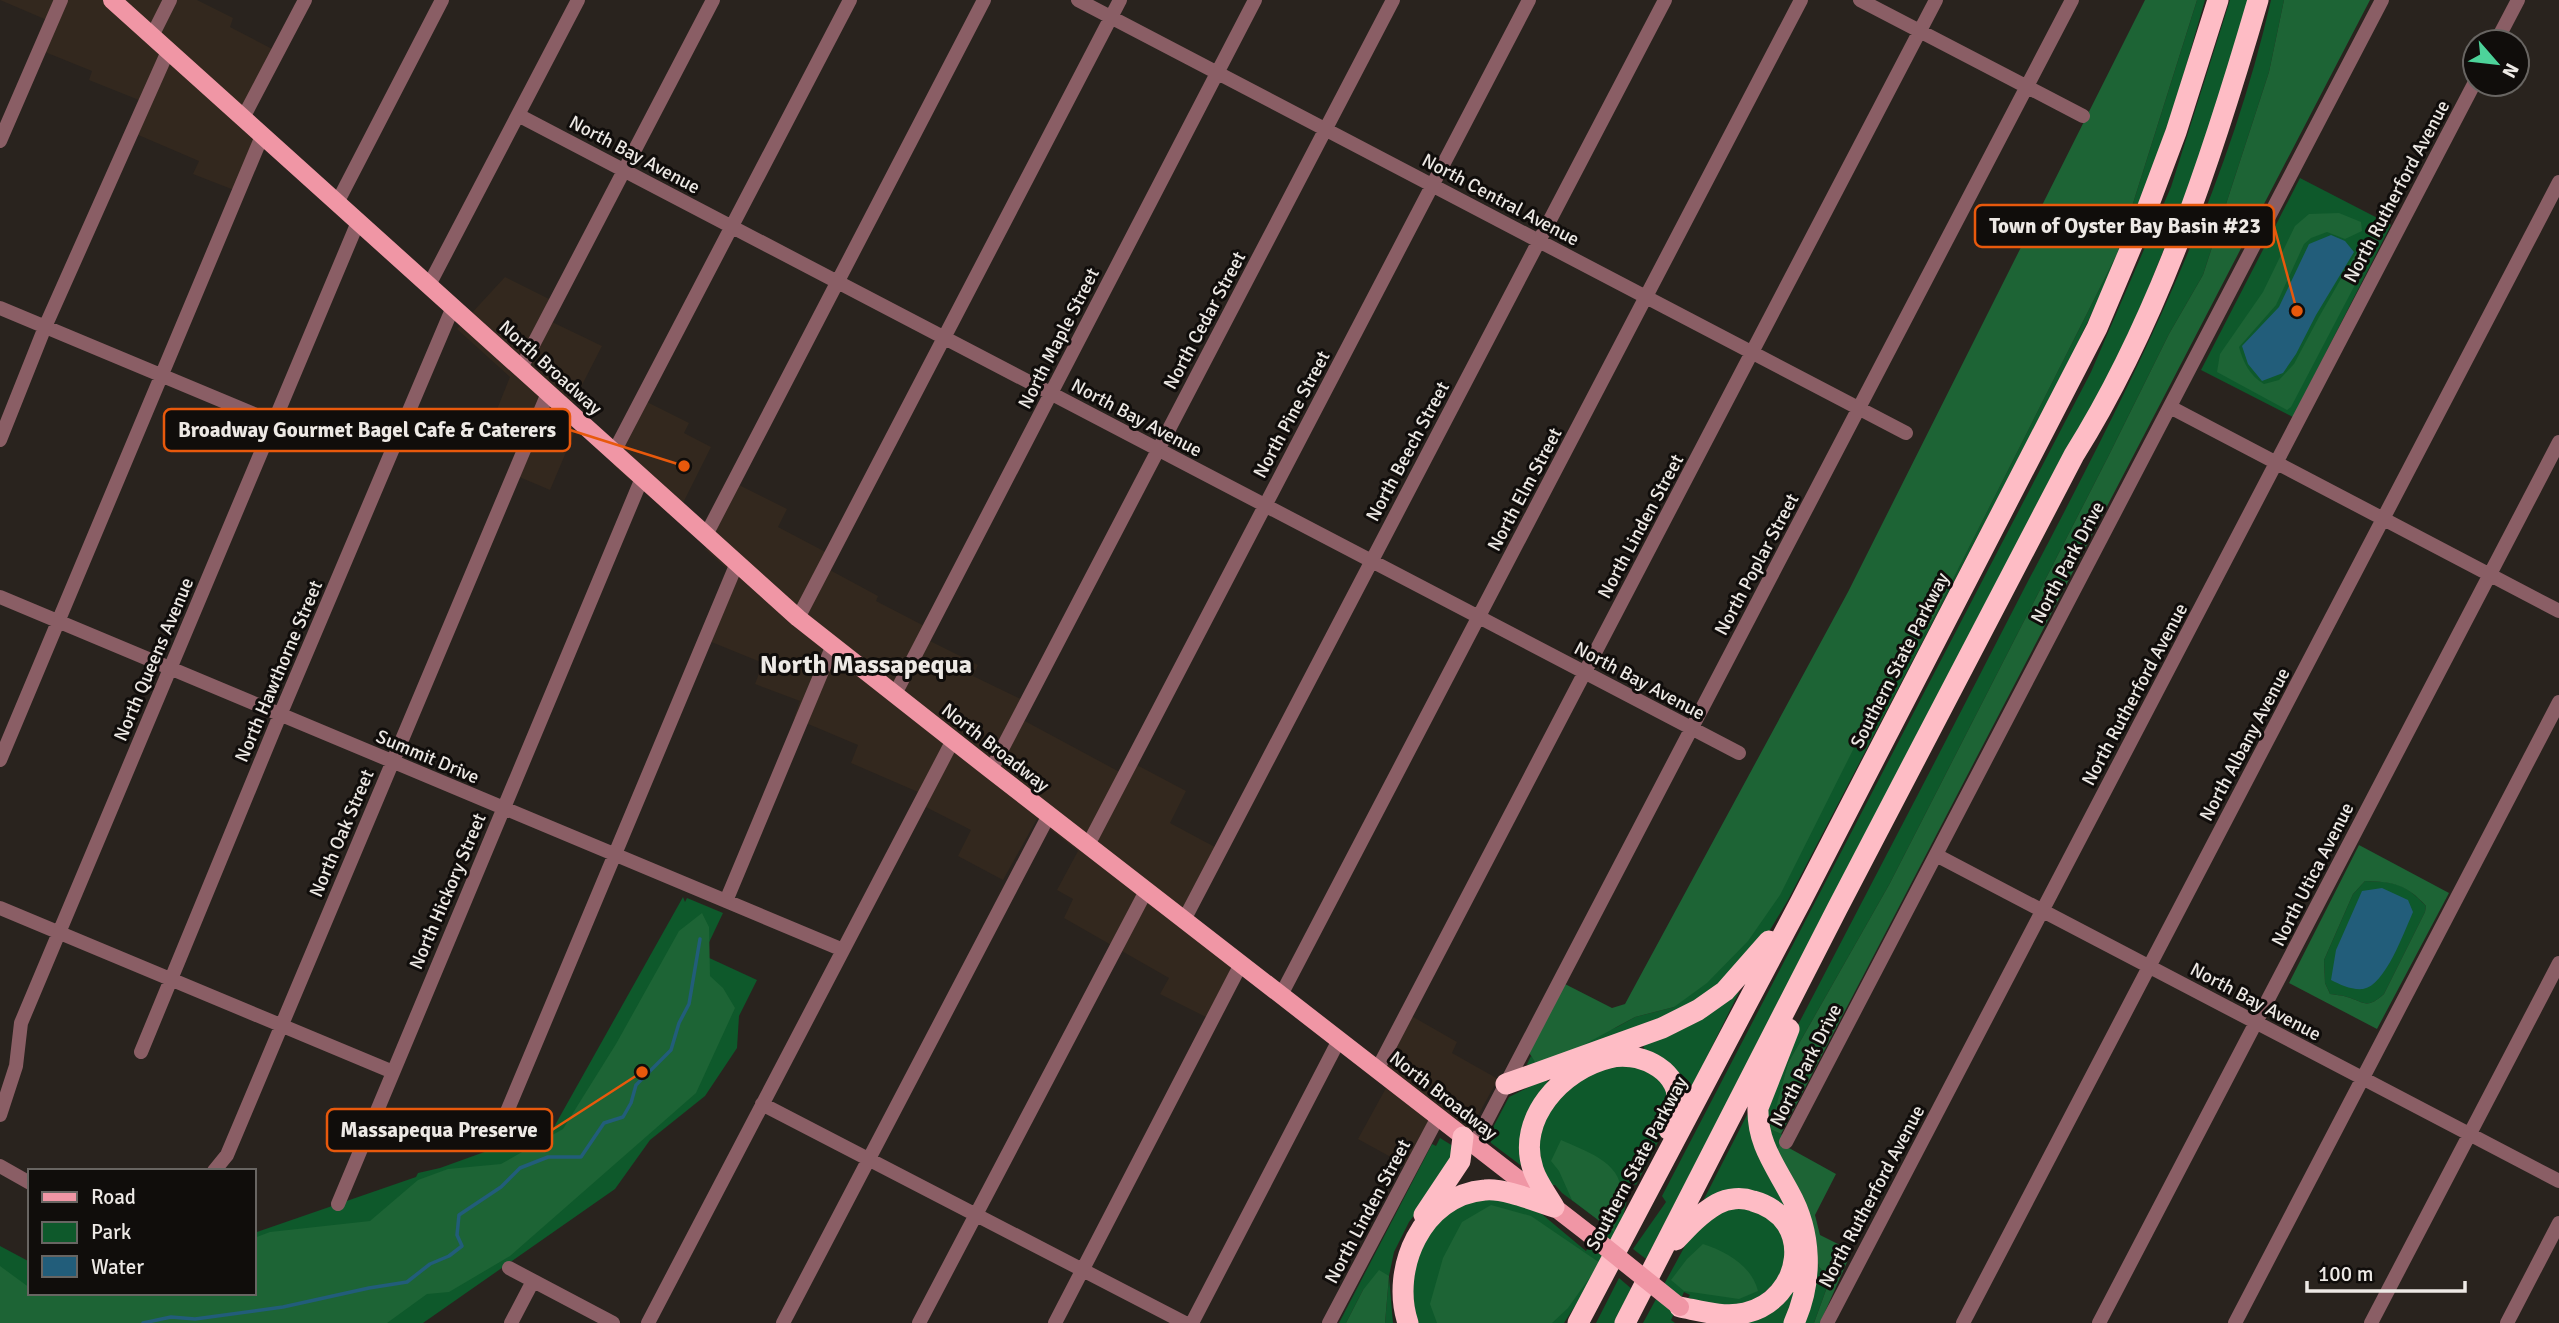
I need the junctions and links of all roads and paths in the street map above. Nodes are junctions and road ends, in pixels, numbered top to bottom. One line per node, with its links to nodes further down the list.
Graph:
1 (61, 0): 37 (street)
2 (112, 0): 27 (main road, North Broadway)
3 (170, 0): 27 (street)
4 (305, 0): 34 (street)
5 (442, 0): 41 (street)
6 (578, 0): 32 (street)
7 (713, 0): 38 (street)
8 (850, 0): 43 (street)
9 (984, 0): 45 (street)
10 (1078, 0): 24 (street, North Central Avenue)
11 (1121, 0): 24 (street)
12 (1255, 0): 29 (street, North Maple Street)
13 (1393, 0): 35 (street, North Cedar Street)
14 (1529, 0): 40 (street, North Pine Street)
15 (1665, 0): 44 (street, North Beech Street)
16 (1801, 0): 47 (street, North Elm Street)
17 (1860, 0): 26 (street)
18 (1936, 0): 26 (street, North Linden Street)
19 (2072, 0): 30 (street, North Poplar Street)
20 (2218, 0): 97 (highway, Southern State Parkway)
21 (2258, 0): 99 (highway)
22 (2382, 0): 57 (street, North Park Drive)
23 (2518, 0): 25 (street)
24 (1111, 18): 29 (street, North Central Avenue); 51 (street)
25 (2503, 28)
26 (1920, 31): 30 (street); 52 (street, North Linden Street)
27 (152, 36): 28 (main road, North Broadway)
28 (168, 51): 34 (main road, North Broadway); 50 (street)
29 (1217, 73): 35 (street, North Central Avenue); 56 (street, North Maple Street)
30 (2027, 87): 33 (street); 58 (street, North Poplar Street)
31 (2467, 98): 65 (street, North Rutherford Avenue)
32 (518, 115): 38 (street, North Bay Avenue); 46 (street)
33 (2083, 116)
34 (243, 118): 36 (main road, North Broadway)
35 (1325, 130): 40 (street, North Central Avenue); 63 (street, North Cedar Street)
36 (262, 136): 41 (main road, North Broadway); 54 (street)
37 (0, 141)
38 (624, 171): 43 (street, North Bay Avenue); 53 (street)
39 (2559, 183): 68 (street, North Albany Avenue)
40 (1432, 185): 44 (street, North Central Avenue); 67 (street, North Pine Street)
41 (337, 202): 42 (main road, North Broadway)
42 (358, 222): 46 (main road, North Broadway); 59 (street, North Queens Avenue)
43 (731, 227): 45 (street, North Bay Avenue); 64 (street)
44 (1539, 241): 47 (street, North Central Avenue); 70 (street, North Beech Street)
45 (837, 282): 51 (street, North Bay Avenue); 69 (street)
46 (429, 285): 48 (main road, North Broadway)
47 (1646, 296): 52 (street, North Central Avenue); 75 (street, North Elm Street)
48 (453, 307): 53 (main road, North Broadway); 83 (street, North Hawthorne Street)
49 (0, 308): 50 (street)
50 (45, 327): 54 (street); 61 (street)
51 (944, 338): 56 (street, North Bay Avenue); 76 (street)
52 (1752, 352): 58 (street, North Central Avenue); 80 (street, North Linden Street)
53 (521, 368): 55 (main road, North Broadway)
54 (162, 375): 59 (street); 77 (street)
55 (548, 393): 64 (main road, North Broadway); 88 (street, North Oak Street)
56 (1051, 393): 63 (street, North Bay Avenue); 81 (street, North Maple Street)
57 (2169, 407): 65 (street); 94 (street, North Park Drive)
58 (1859, 408): 60 (street, North Central Avenue); 84 (street, North Poplar Street)
59 (273, 422): 79 (street, North Queens Avenue)
60 (1906, 433)
61 (0, 440)
62 (2559, 442): 72 (street, North Utica Avenue)
63 (1158, 450): 67 (street, North Bay Avenue); 89 (street, North Cedar Street)
64 (614, 452): 66 (main road, North Broadway)
65 (2276, 463): 68 (street); 100 (street, North Rutherford Avenue)
66 (642, 478): 69 (main road, North Broadway); 90 (street, North Hickory Street)
67 (1265, 505): 70 (street, North Bay Avenue); 92 (street, North Pine Street)
68 (2383, 519): 72 (street); 106 (street, North Albany Avenue)
69 (706, 535): 71 (main road, North Broadway)
70 (1372, 561): 75 (street, North Bay Avenue); 101 (street, North Beech Street)
71 (737, 563): 76 (main road, North Broadway); 93 (street)
72 (2490, 574): 74 (street); 109 (street, North Utica Avenue)
73 (0, 597): 77 (street, Summit Drive)
74 (2559, 611)
75 (1478, 617): 80 (street, North Bay Avenue); 108 (street, North Elm Street)
76 (798, 618): 78 (main road, North Broadway)
77 (58, 620): 79 (street, Summit Drive); 87 (street)
78 (833, 645): 81 (main road, North Broadway); 96 (street)
79 (170, 669): 83 (street, Summit Drive); 102 (street, North Queens Avenue)
80 (1585, 673): 84 (street, North Bay Avenue); 113 (street, North Linden Street)
81 (895, 694): 85 (main road, North Broadway)
82 (2559, 702): 115 (street)
83 (280, 715): 88 (street, Summit Drive); 107 (street, North Hawthorne Street)
84 (1692, 729): 86 (street, North Bay Avenue); 116 (street, North Poplar Street)
85 (953, 740): 89 (main road, North Broadway); 103 (street)
86 (1739, 753)
87 (0, 760)
88 (392, 761): 90 (street, Summit Drive); 110 (street, North Oak Street)
89 (991, 770): 91 (main road, North Broadway)
90 (503, 808): 93 (street, Summit Drive); 114 (street, North Hickory Street)
91 (1049, 815): 92 (main road, North Broadway); 124 (street)
92 (1088, 845): 95 (main road, North Broadway)
93 (615, 855): 96 (street, Summit Drive); 123 (street)
94 (1936, 855): 100 (street, North Bay Avenue); 122 (street, North Park Drive)
95 (1146, 891): 101 (main road, North Broadway); 131 (street)
96 (726, 901): 103 (street, Summit Drive)
97 (1801, 901): 116 (highway); 133 (highway, Southern State Parkway)
98 (0, 908): 102 (street)
99 (1837, 909): 134 (highway); 155 (highway)
100 (2042, 911): 106 (street, North Bay Avenue); 156 (street, North Rutherford Avenue)
101 (1184, 920): 105 (main road, North Broadway)
102 (59, 933): 107 (street); 118 (street, North Queens Avenue)
103 (843, 950): 117 (street)
104 (2559, 963): 120 (street)
105 (1241, 964): 108 (main road, North Broadway); 136 (street)
106 (2149, 967): 109 (street, North Bay Avenue); 157 (street, North Albany Avenue)
107 (170, 979): 110 (street); 112 (street, North Hawthorne Street)
108 (1281, 995): 111 (main road, North Broadway)
109 (2255, 1023): 115 (street, North Bay Avenue); 158 (street, North Utica Avenue)
110 (281, 1026): 114 (street); 126 (street, North Oak Street)
111 (1339, 1040): 113 (main road, North Broadway); 148 (street)
112 (141, 1052)
113 (1377, 1070): 119 (main road, North Broadway)
114 (393, 1072): 129 (street, North Hickory Street)
115 (2362, 1079): 120 (street, North Bay Avenue); 159 (street)
116 (1506, 1084): 121 (street, North Poplar Street)
117 (762, 1104): 124 (street); 143 (street)
118 (0, 1115)
119 (1438, 1117): 121 (main road, North Broadway); 149 (street, North Linden Street)
120 (2469, 1134): 127 (street, North Bay Avenue); 160 (street)
121 (1469, 1141): 130 (main road, North Broadway); 150 (highway)
122 (1786, 1142)
123 (493, 1145)
124 (869, 1158): 131 (street); 144 (street)
125 (0, 1166): 128 (street)
126 (216, 1169)
127 (2559, 1181)
128 (28, 1182)
129 (338, 1204)
130 (1554, 1207): 133 (highway); 139 (main road, North Broadway, bridge); 151 (highway)
131 (976, 1214): 136 (street); 145 (street)
132 (2559, 1223): 161 (street)
133 (1630, 1224): 138 (highway, Southern State Parkway)
134 (1657, 1263): 139 (highway); 140 (highway)
135 (509, 1268): 137 (street)
136 (1083, 1270): 146 (street); 147 (street)
137 (533, 1281): 141 (street); 142 (street)
138 (1596, 1287): 152 (highway); 153 (highway, Southern State Parkway)
139 (1681, 1307): 154 (main road, North Broadway)
140 (1627, 1320)
141 (511, 1323)
142 (613, 1323)
143 (648, 1323)
144 (783, 1323)
145 (919, 1323)
146 (1055, 1323)
147 (1185, 1323)
148 (1192, 1323)
149 (1329, 1323)
150 (1400, 1323)
151 (1408, 1323)
152 (1564, 1323)
153 (1578, 1323)
154 (1699, 1323)
155 (1794, 1323)
156 (1827, 1323)
157 (1963, 1323)
158 (2099, 1323)
159 (2235, 1323)
160 (2371, 1323)
161 (2507, 1323)

